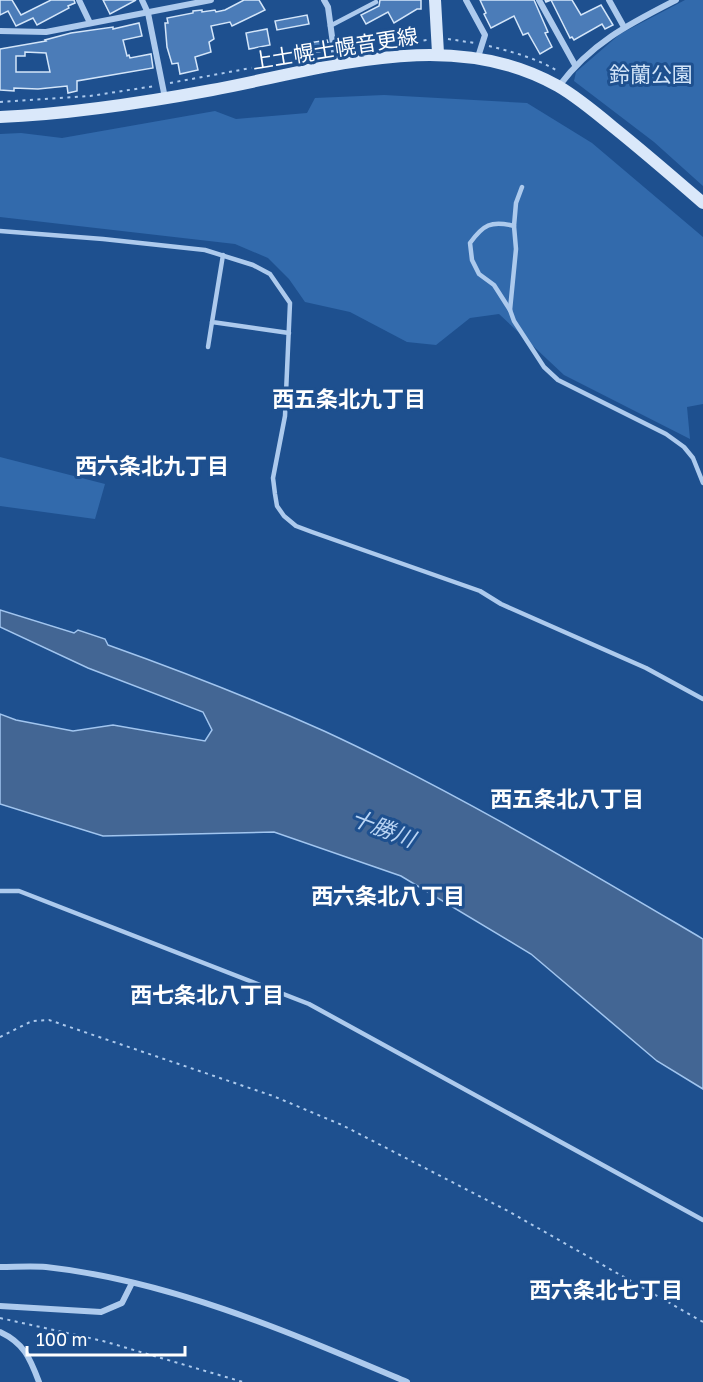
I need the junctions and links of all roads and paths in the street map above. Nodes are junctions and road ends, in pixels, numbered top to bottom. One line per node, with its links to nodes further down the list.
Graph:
1 (79, 0): 12 (street)
2 (142, 0): 11 (street)
3 (211, 0): 11 (street)
4 (324, 0): 13 (street)
5 (435, 0): 16 (main road)
6 (466, 0): 17 (street)
7 (539, 0): 18 (street)
8 (609, 0): 14 (street)
9 (676, 0): 14 (street)
10 (376, 2): 13 (lane)
11 (148, 14): 12 (street); 21 (street)
12 (90, 23): 15 (street)
13 (330, 26): 19 (street)
14 (624, 27): 18 (street)
15 (0, 32)
16 (438, 53): 17 (main road, 上士幌士幌音更線); 19 (main road, 上士幌士幌音更線)
17 (478, 57): 20 (main road, 上士幌士幌音更線)
18 (574, 65): 20 (street)
19 (336, 66): 21 (main road, 上士幌士幌音更線)
20 (559, 86): 24 (main road, 上士幌士幌音更線)
21 (165, 99): 22 (main road, 上士幌士幌音更線)
22 (0, 117)
23 (522, 187): 25 (lane)
24 (703, 203)
25 (514, 226): 28 (lane); 28 (lane)
26 (0, 231): 27 (lane)
27 (223, 255): 29 (lane); 30 (lane)
28 (510, 310): 32 (lane)
29 (212, 322): 30 (lane); 31 (lane)
30 (289, 333): 33 (lane)
31 (208, 347)
32 (703, 483)
33 (703, 699)
34 (0, 891): 36 (lane)
35 (0, 1037): 41 (path)
36 (703, 1220)
37 (0, 1267): 38 (street)
38 (132, 1283): 39 (street); 45 (street)
39 (0, 1306)
40 (0, 1318): 44 (path)
41 (703, 1322)
42 (0, 1332): 43 (street)
43 (39, 1382)
44 (243, 1382)
45 (407, 1382)

